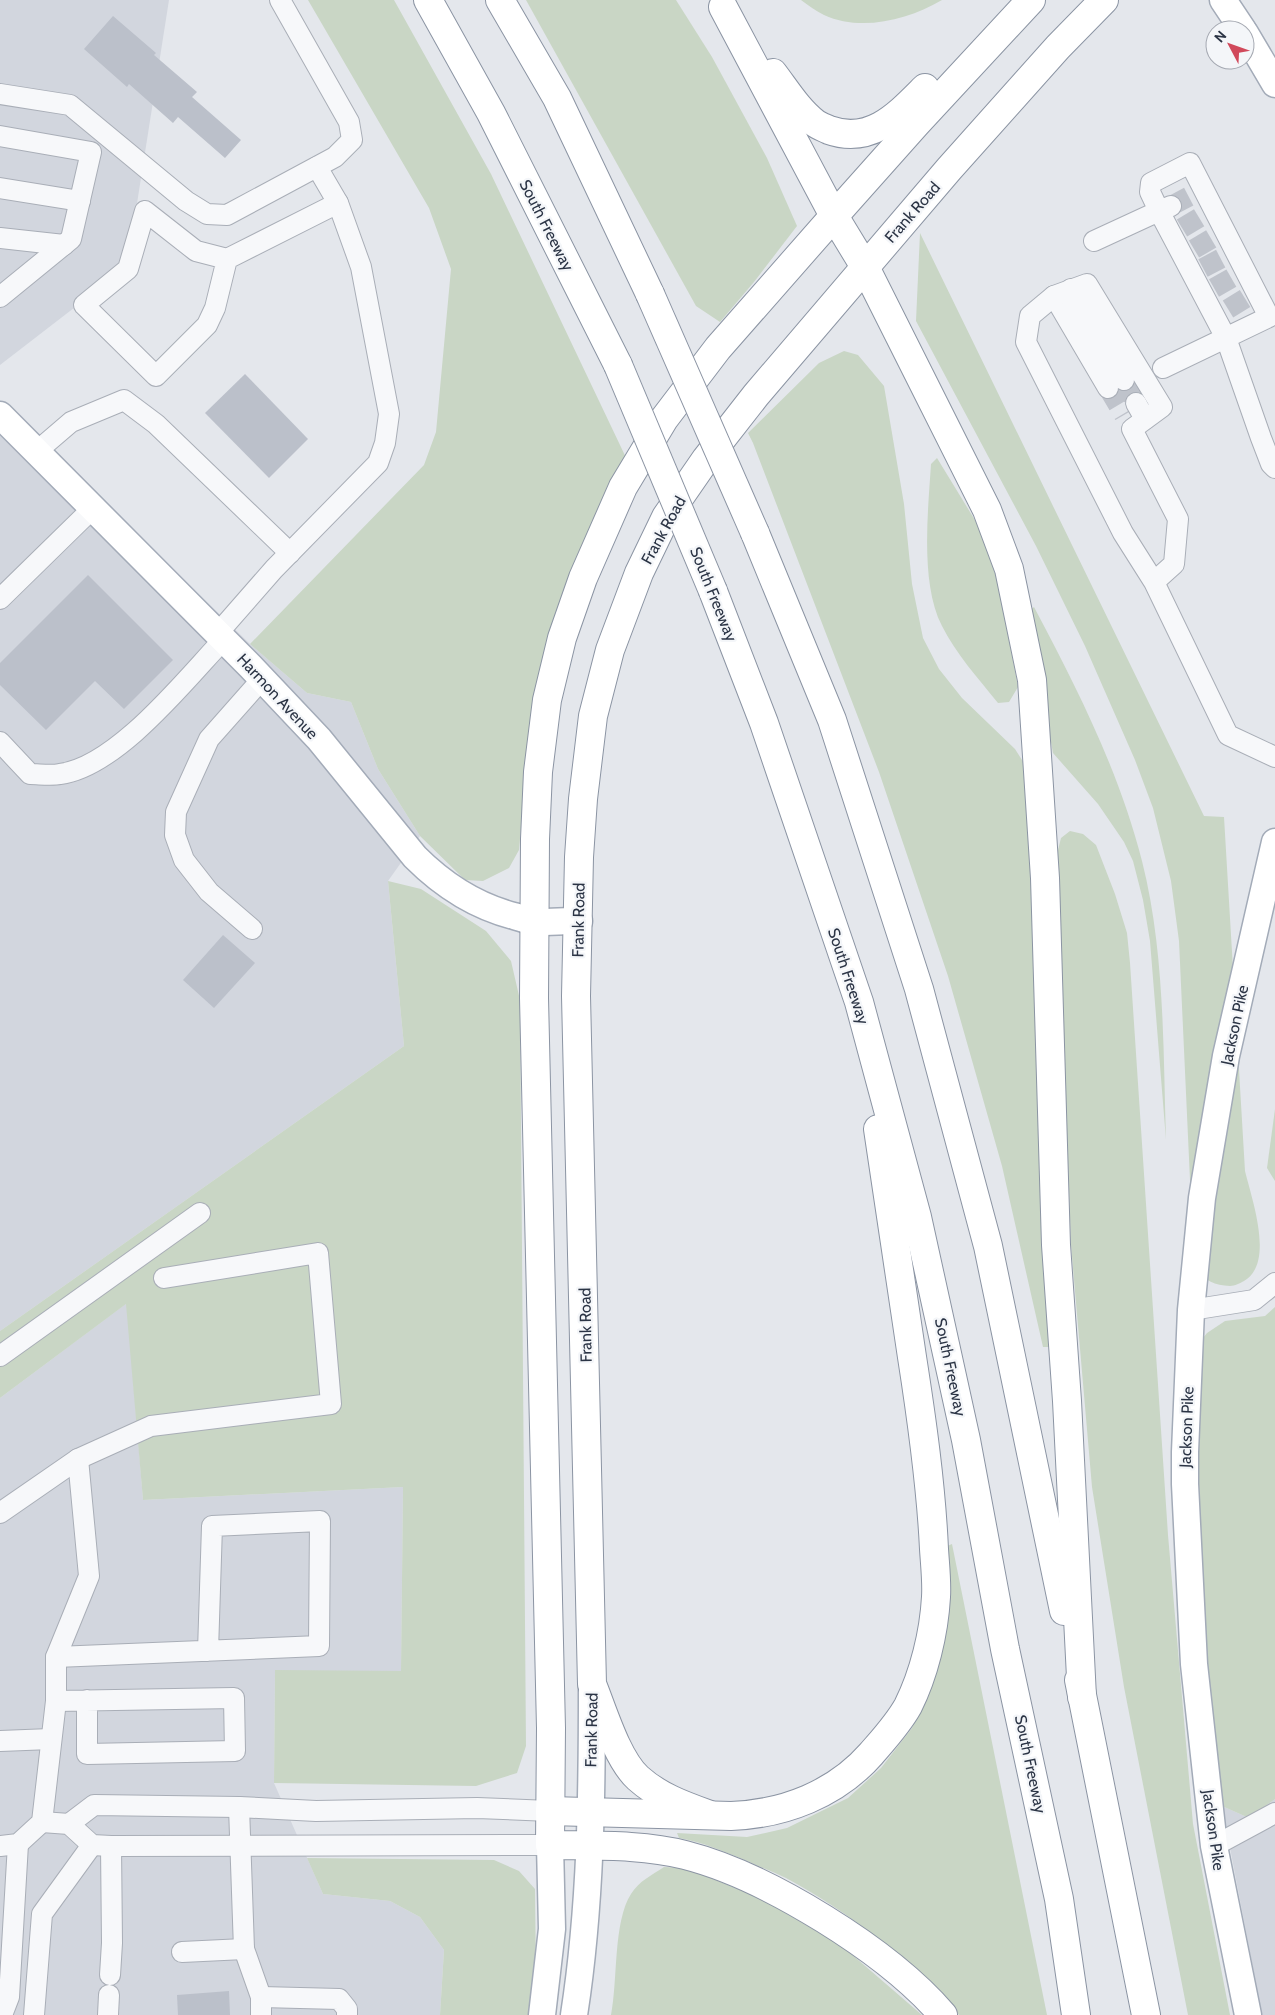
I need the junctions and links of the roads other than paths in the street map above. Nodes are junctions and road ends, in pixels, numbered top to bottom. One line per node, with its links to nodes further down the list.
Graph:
1 (280, 0): 14 (lane)
2 (428, 0): 45 (highway, South Freeway, bridge)
3 (500, 0): 56 (highway, bridge)
4 (1016, 0): 8 (highway)
5 (1031, 0): 19 (highway)
6 (1104, 0): 24 (highway, Frank Road)
7 (1223, 0): 9 (main road)
8 (721, 3): 19 (highway)
9 (1236, 20)
10 (1255, 50): 11 (main road)
11 (1275, 84)
12 (0, 94): 14 (lane)
13 (0, 136): 16 (lane)
14 (317, 167): 17 (lane)
15 (0, 188): 16 (lane)
16 (80, 200): 22 (lane)
17 (338, 204): 23 (lane); 34 (lane)
18 (1165, 209): 21 (lane); 27 (lane); 27 (lane)
19 (834, 216): 24 (highway); 43 (highway)
20 (0, 238): 22 (lane)
21 (1094, 241)
22 (64, 245): 26 (lane)
23 (227, 259): 23 (lane)
24 (865, 267): 42 (highway, Frank Road); 56 (highway)
25 (1062, 292): 29 (lane); 35 (lane); 35 (lane)
26 (0, 297)
27 (1226, 338): 28 (lane); 32 (lane)
28 (1163, 368)
29 (1116, 384)
30 (0, 415): 31 (main road, Harmon Avenue)
31 (36, 452): 33 (main road, Harmon Avenue); 34 (lane)
32 (1275, 468)
33 (93, 508): 36 (lane); 37 (main road, Harmon Avenue)
34 (290, 553): 37 (lane)
35 (1154, 582): 40 (lane)
36 (0, 599)
37 (221, 636): 38 (main road, Harmon Avenue); 39 (lane)
38 (262, 679): 43 (main road, Harmon Avenue); 44 (lane)
39 (0, 742)
40 (1275, 757)
41 (1275, 842): 49 (main road, Jackson Pike)
42 (579, 921): 43 (main road, Harmon Avenue); 55 (highway, Frank Road)
43 (535, 922): 62 (highway)
44 (252, 929)
45 (859, 1002): 65 (highway); 84 (highway, South Freeway)
46 (200, 1213): 50 (lane)
47 (164, 1278): 51 (lane)
48 (1275, 1284): 49 (lane)
49 (1191, 1310): 73 (main road, Jackson Pike)
50 (0, 1356)
51 (78, 1459): 52 (lane); 54 (lane)
52 (0, 1513)
53 (208, 1651): 53 (lane); 54 (lane)
54 (56, 1658): 58 (lane)
55 (592, 1684): 63 (main road, Frank Road); 65 (highway)
56 (1082, 1697): 85 (highway)
57 (87, 1700): 57 (lane); 58 (lane)
58 (56, 1701): 59 (lane)
59 (50, 1740): 60 (lane); 66 (lane)
60 (0, 1742)
61 (239, 1807): 62 (lane); 67 (lane); 71 (lane)
62 (550, 1811): 63 (highway); 70 (highway)
63 (590, 1813): 65 (highway); 72 (main road, Frank Road)
64 (1275, 1813): 73 (lane)
65 (710, 1815)
66 (42, 1822): 67 (lane); 68 (lane)
67 (68, 1824): 69 (lane)
68 (9, 1845): 78 (lane)
69 (102, 1845): 71 (lane); 76 (lane); 79 (lane)
70 (550, 1845): 71 (lane); 72 (highway); 81 (main road)
71 (241, 1846): 74 (lane)
72 (589, 1846): 82 (main road, Frank Road); 83 (highway)
73 (1214, 1846): 86 (main road, Jackson Pike)
74 (244, 1949): 75 (lane); 77 (lane)
75 (182, 1952)
76 (110, 1975)
77 (261, 2006): 80 (lane)
78 (2, 2015)
79 (34, 2015)
80 (347, 2015)
81 (542, 2015)
82 (574, 2015)
83 (943, 2015)
84 (1076, 2015)
85 (1146, 2015)
86 (1248, 2015)

